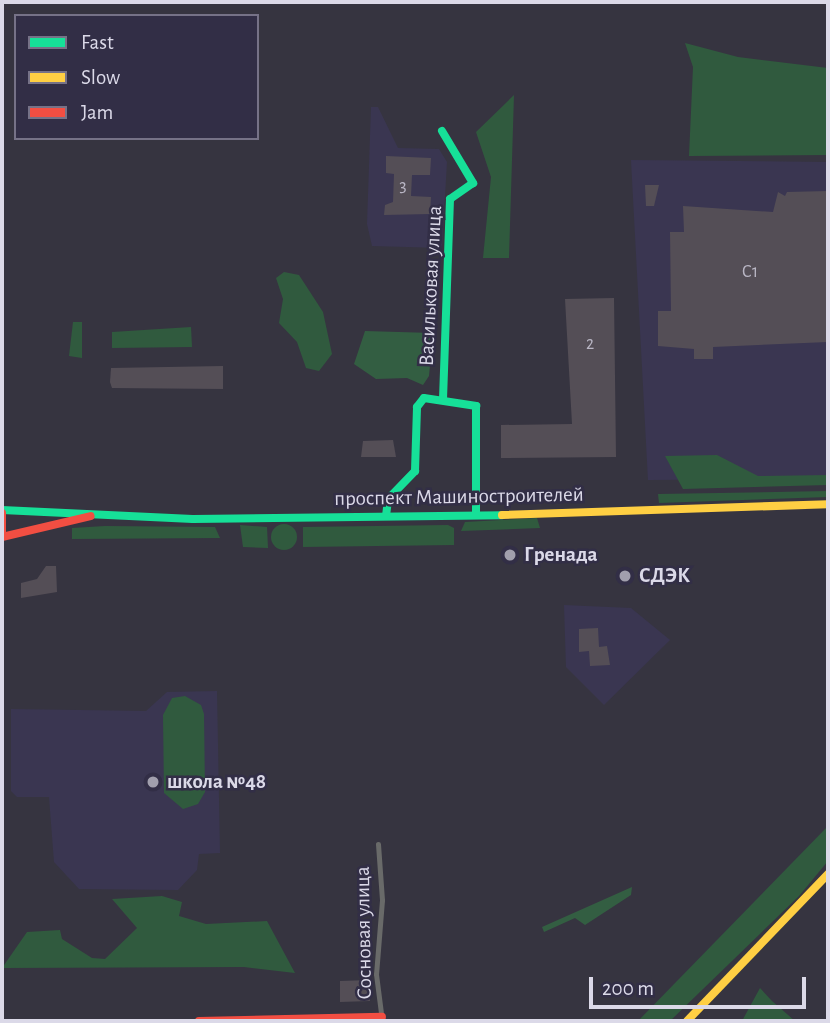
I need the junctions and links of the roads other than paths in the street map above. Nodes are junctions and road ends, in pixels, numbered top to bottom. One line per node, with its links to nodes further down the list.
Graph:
1 (442, 131): 2 (street, Васильковая улица)
2 (443, 400): 5 (street); 7 (street)
3 (828, 504): 5 (street, проспект Машиностроителей)
4 (2, 512): 6 (street, проспект Машиностроителей); 8 (street, проспект Машиностроителей)
5 (476, 514): 7 (street, проспект Машиностроителей)
6 (91, 516): 7 (street, проспект Машиностроителей); 8 (street, проспект Машиностроителей)
7 (386, 516)
8 (2, 536)
9 (378, 844): 11 (street, Сосновая улица)
10 (828, 874): 13 (street)
11 (382, 1019): 12 (street)
12 (199, 1021)
13 (687, 1021)

